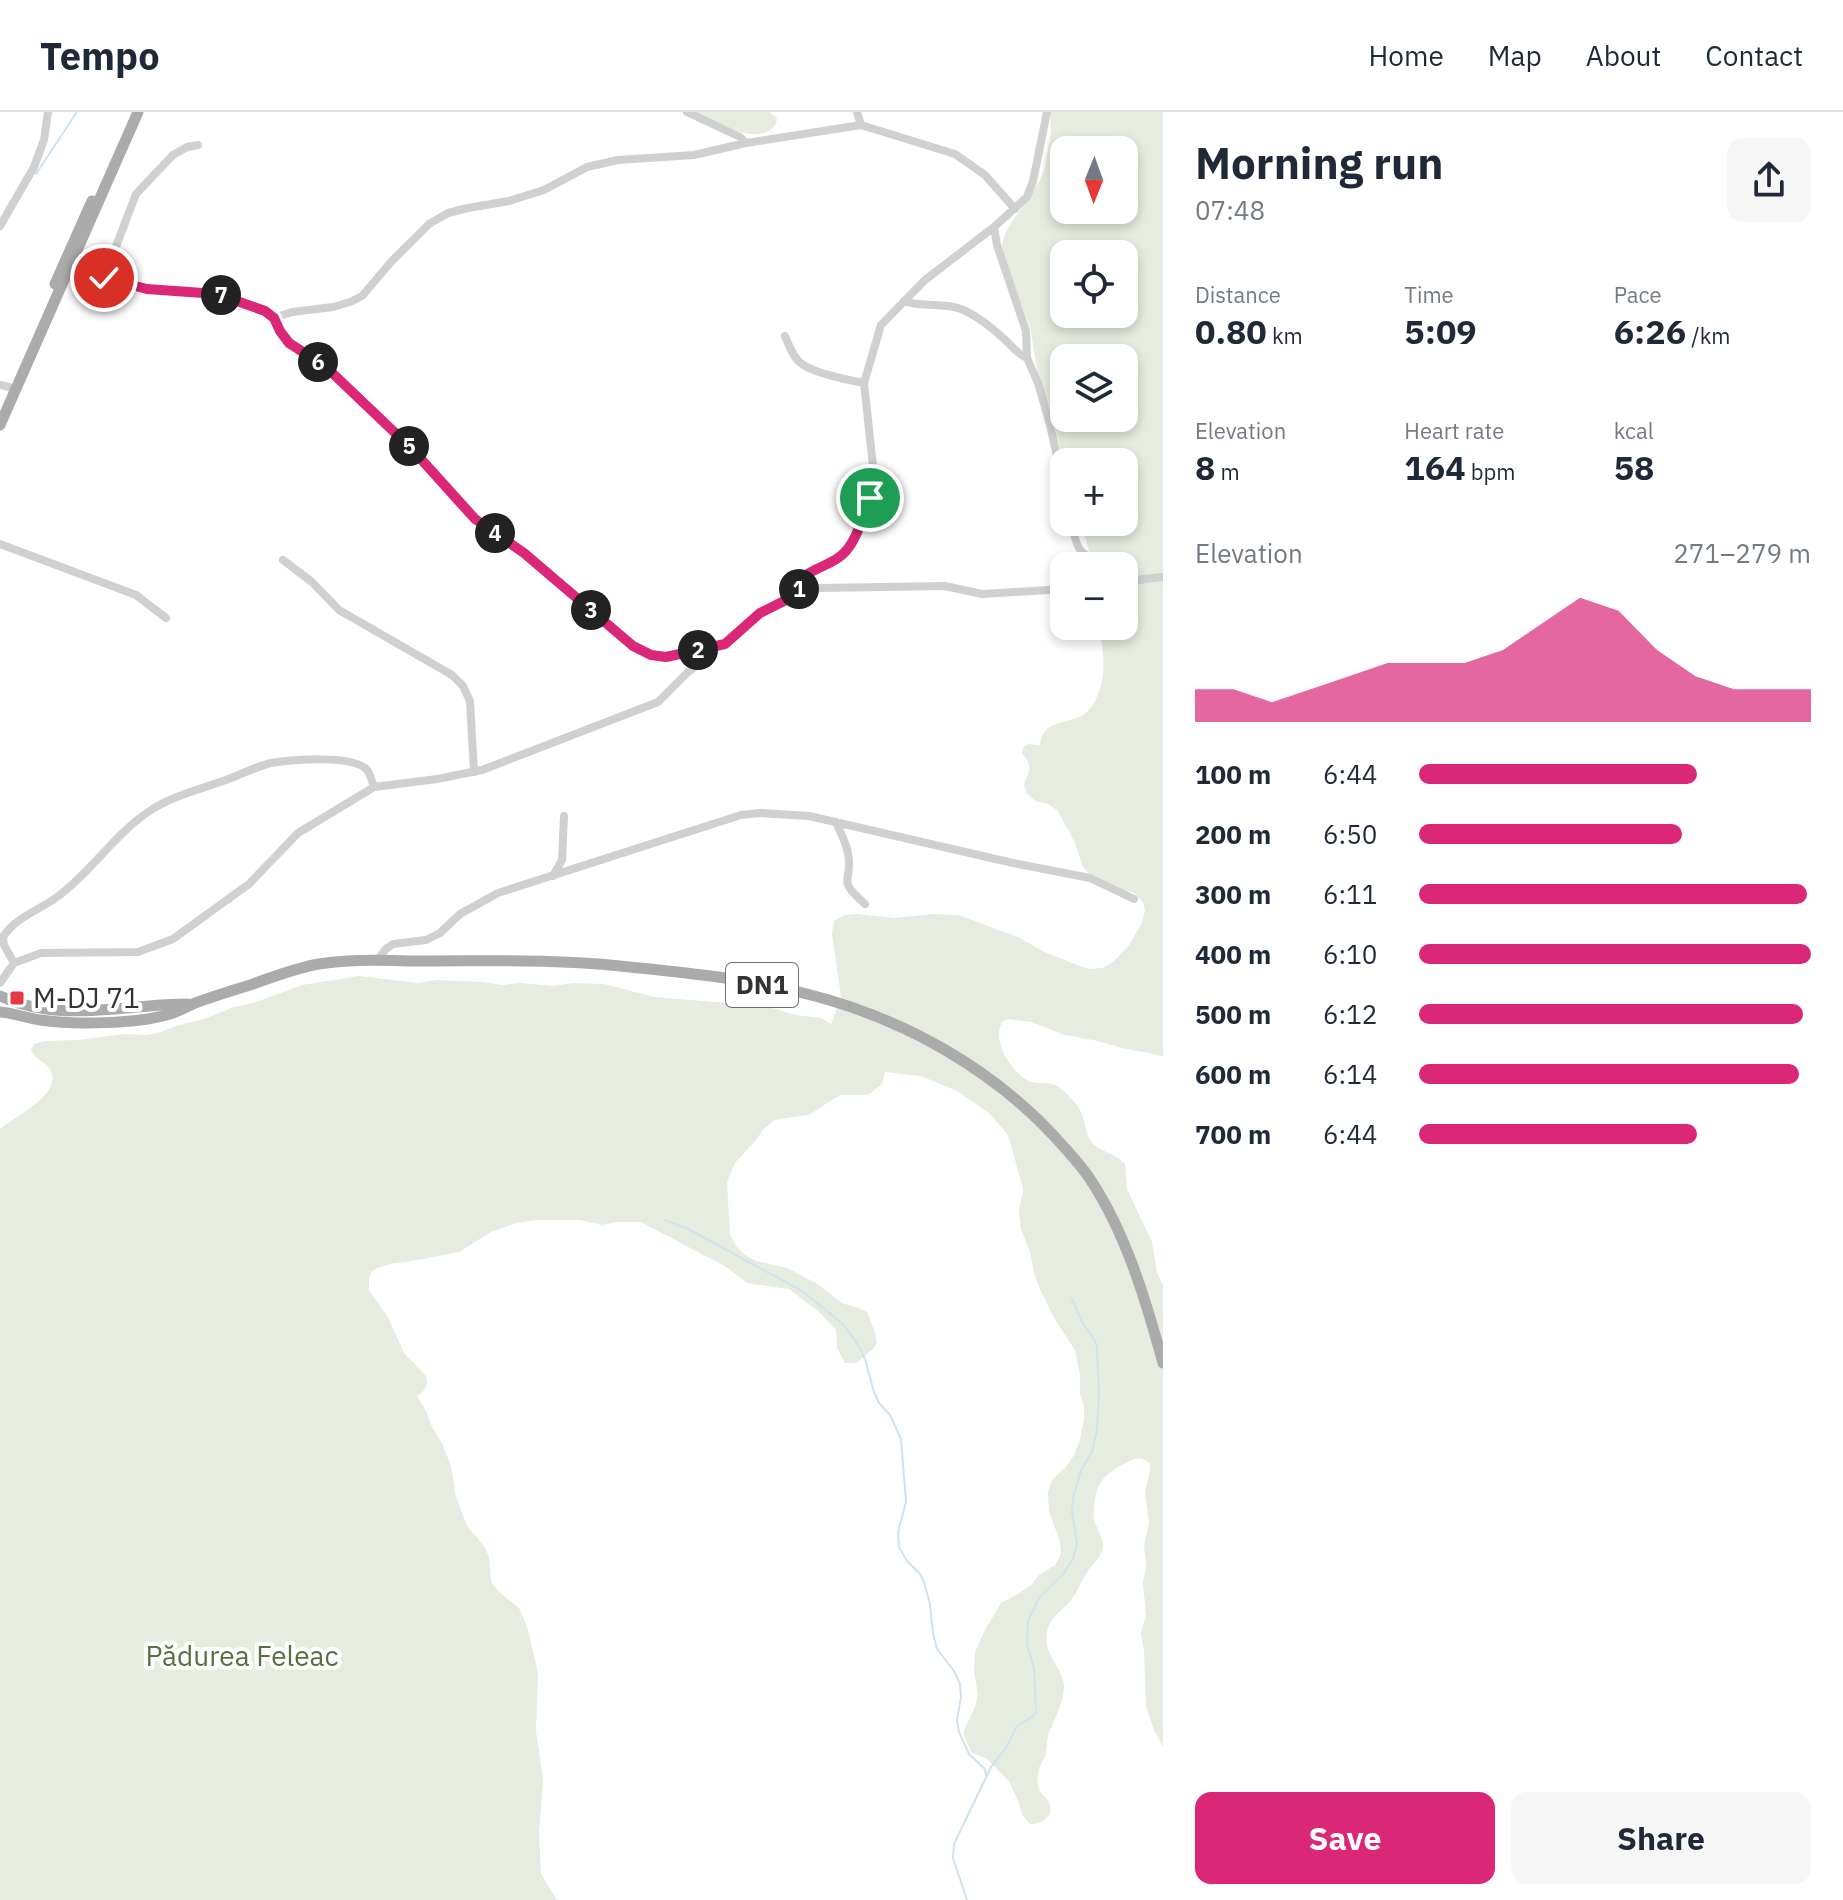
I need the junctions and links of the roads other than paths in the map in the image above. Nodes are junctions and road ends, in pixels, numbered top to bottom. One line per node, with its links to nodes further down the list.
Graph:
1 (48, 112): 11 (street)
2 (130, 112): 20 (main road)
3 (138, 112): 13 (main road)
4 (687, 112): 8 (street)
5 (857, 112): 7 (street)
6 (1047, 112): 10 (street)
7 (861, 125): 8 (street); 10 (street)
8 (746, 143): 16 (street)
9 (198, 145): 14 (street)
10 (1015, 209): 12 (street)
11 (0, 226)
12 (994, 227): 15 (street); 18 (street)
13 (70, 270): 14 (street); 22 (main road)
14 (104, 278): 16 (street)
15 (904, 301): 18 (street); 19 (street)
16 (274, 318): 31 (street)
17 (785, 336): 19 (street)
18 (1027, 358): 23 (street)
19 (864, 383): 29 (street)
20 (4, 386): 21 (main road)
21 (0, 407)
22 (0, 425)
23 (1055, 448)
24 (0, 544): 30 (street)
25 (283, 560): 32 (street)
26 (1163, 577): 27 (street)
27 (1138, 580)
28 (1050, 590): 29 (street)
29 (800, 593): 31 (street)
30 (166, 618)
31 (725, 644): 32 (street)
32 (474, 772): 33 (street)
33 (374, 787): 40 (street); 40 (street)
34 (564, 816): 36 (street)
35 (836, 822): 36 (street); 37 (street); 38 (street)
36 (552, 876): 39 (street)
37 (1134, 899)
38 (865, 904)
39 (376, 961): 43 (main road, DN1); 45 (main road, DN1)
40 (14, 963): 41 (street)
41 (0, 983)
42 (0, 996): 43 (main road, DN1)
43 (192, 1004): 44 (main road, DN1)
44 (0, 1012)
45 (1163, 1363)

